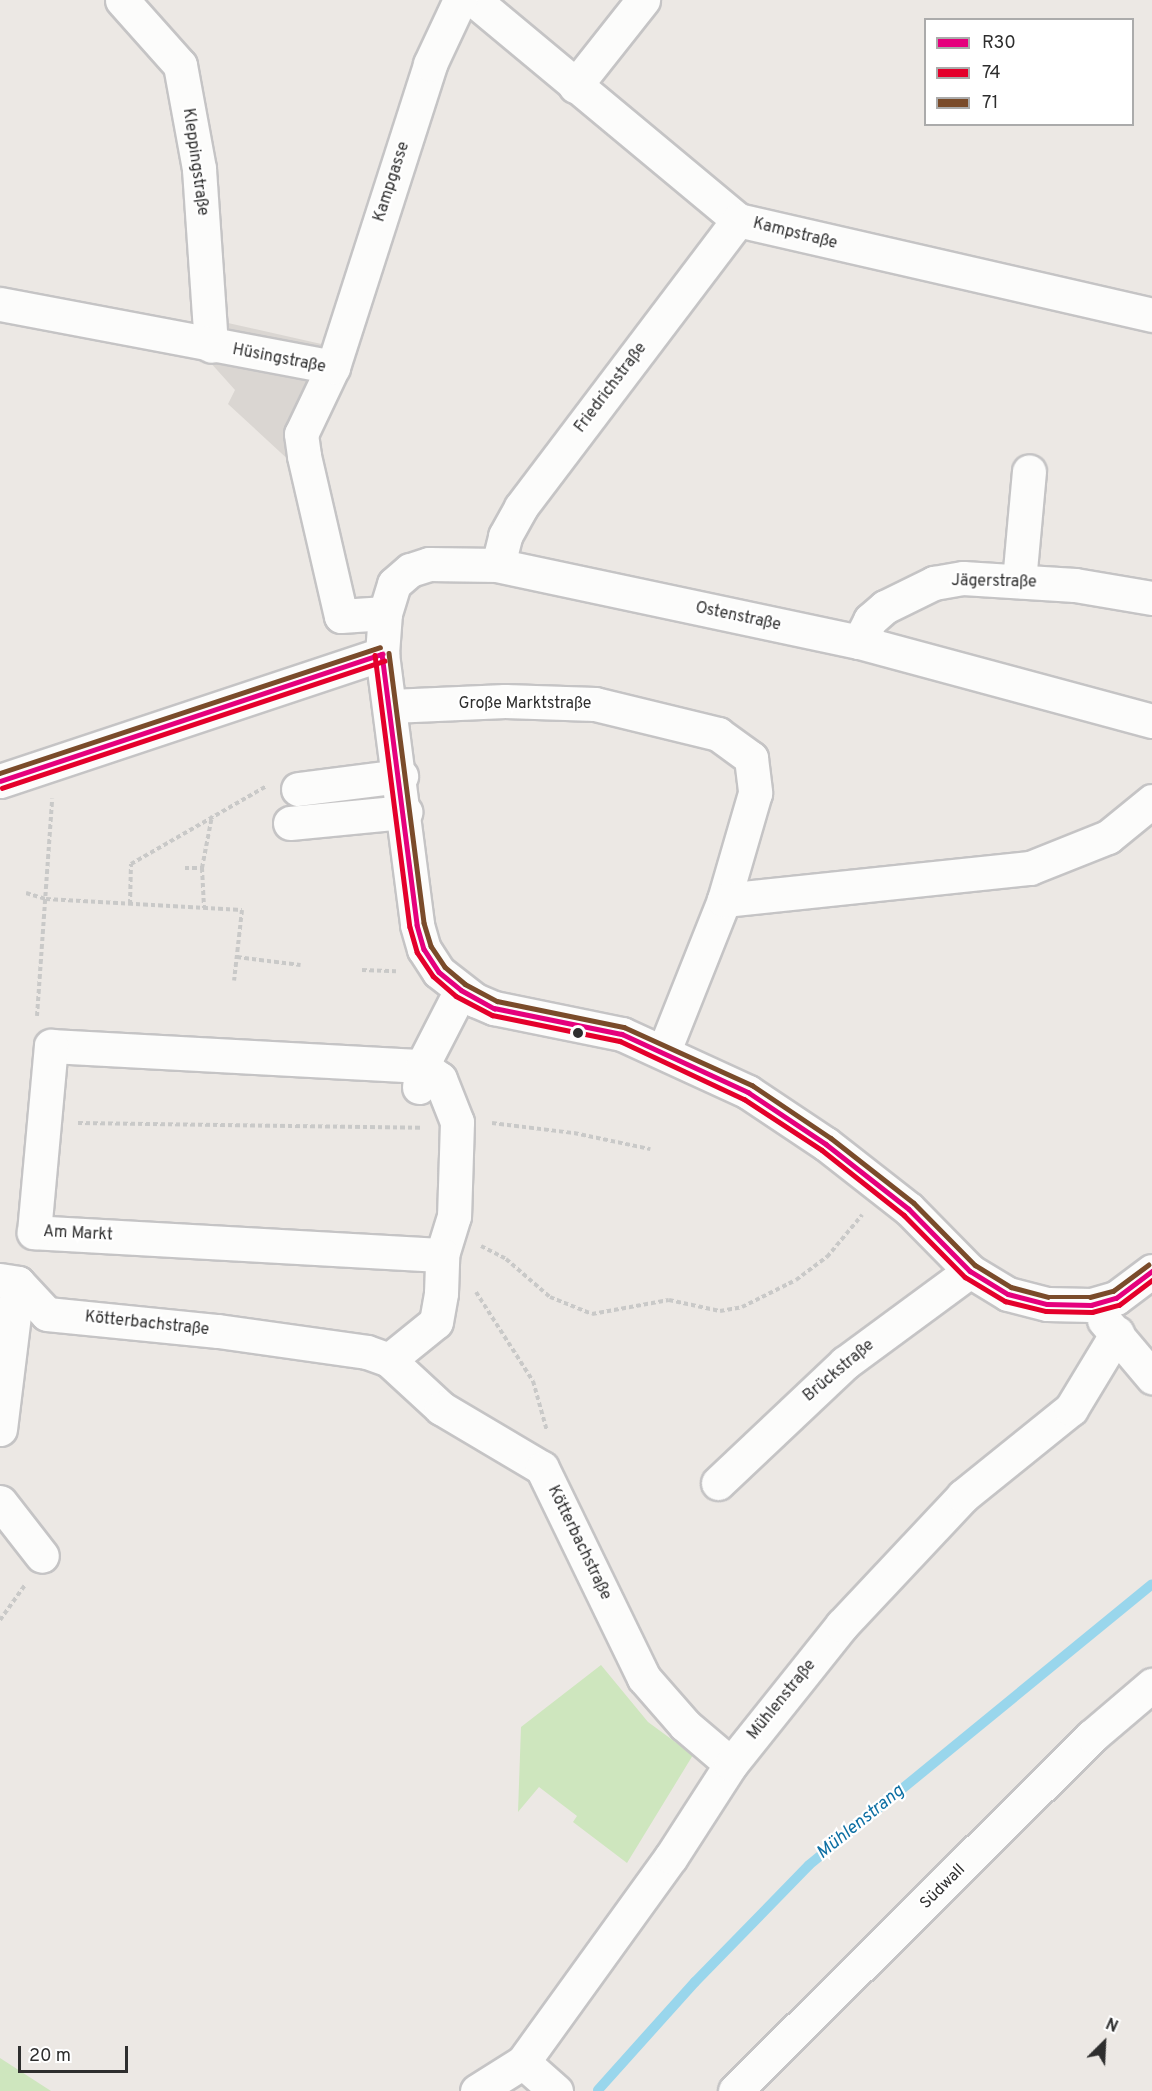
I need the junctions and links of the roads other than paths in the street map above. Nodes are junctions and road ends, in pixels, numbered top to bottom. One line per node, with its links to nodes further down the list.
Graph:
1 (122, 0): 9 (street, Kleppingstraße)
2 (460, 0): 10 (street, Kampgasse)
3 (474, 0): 5 (street, Kampstraße)
4 (643, 0): 5 (street)
5 (575, 86): 6 (street, Kampstraße)
6 (738, 220): 8 (street, Kampstraße); 12 (street, Friedrichstraße)
7 (0, 304): 9 (street, Hüsingstraße)
8 (1152, 315)
9 (211, 346): 10 (street, Hüsingstraße)
10 (333, 367): 15 (street, Hüsingstraße)
11 (1029, 471): 13 (street)
12 (498, 565): 15 (street, Ostenstraße); 16 (street, Ostenstraße)
13 (1019, 581): 14 (street, Jägerstraße); 16 (street, Jägerstraße)
14 (1152, 598)
15 (385, 613): 17 (street, Ostenstraße)
16 (859, 642): 19 (street, Ostenstraße)
17 (382, 654): 18 (street); 21 (street)
18 (391, 706): 20 (street); 26 (street, Große Marktstraße)
19 (1152, 721)
20 (400, 776): 22 (street); 24 (street)
21 (0, 781)
22 (283, 787)
23 (1152, 801): 26 (street)
24 (405, 812): 25 (street); 27 (street)
25 (290, 823)
26 (724, 900): 28 (street, Große Marktstraße)
27 (461, 990): 28 (street); 30 (street)
28 (664, 1051): 32 (street)
29 (458, 1066): 30 (street, Am Markt)
30 (420, 1079): 31 (street); 31 (street, Am Markt)
31 (442, 1255): 37 (street)
32 (970, 1271): 35 (street); 40 (street, Brückstraße)
33 (1152, 1271): 35 (street)
34 (9, 1281): 37 (street, Kötterbachstraße); 39 (street)
35 (1091, 1305): 36 (street)
36 (1117, 1333): 38 (street); 44 (street, Mühlenstraße)
37 (389, 1360): 44 (street, Kötterbachstraße)
38 (1152, 1377)
39 (0, 1429)
40 (718, 1483)
41 (0, 1502): 42 (street)
42 (42, 1556)
43 (1152, 1685): 48 (street, Südwall)
44 (731, 1764): 45 (street, Mühlenstraße)
45 (523, 2062): 46 (street, Mühlenstraße); 47 (street)
46 (477, 2091)
47 (556, 2091)
48 (735, 2091)

